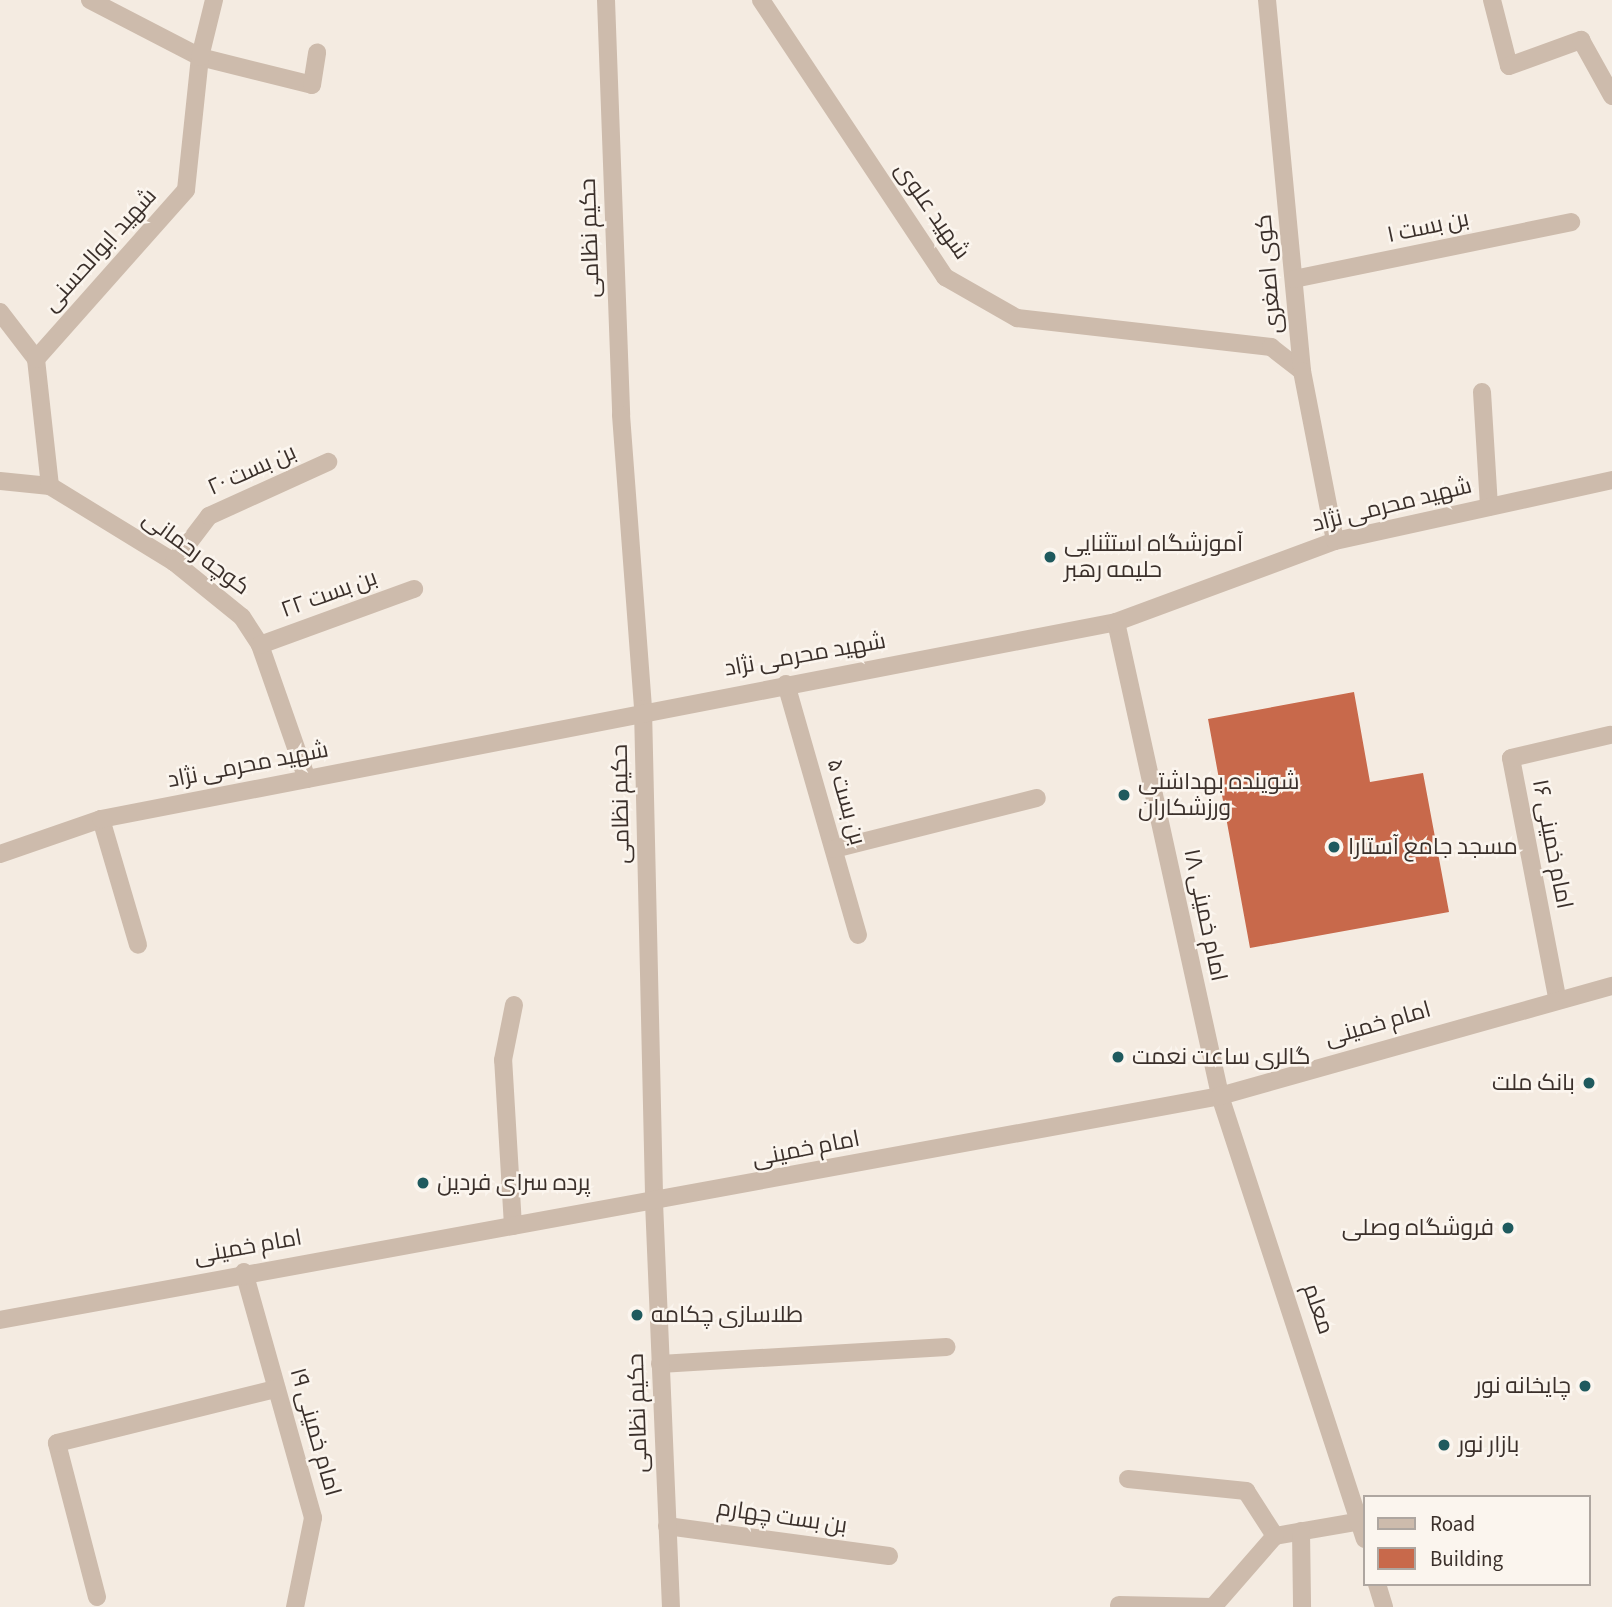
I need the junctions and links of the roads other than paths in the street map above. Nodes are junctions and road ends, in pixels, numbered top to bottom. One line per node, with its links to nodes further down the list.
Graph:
1 (90, 0): 8 (street)
2 (214, 0): 8 (street, شهید ابوالحسنی)
3 (606, 0): 27 (street, حکیم نظامی)
4 (761, 0): 14 (street, شهید علوی)
5 (1267, 0): 11 (street, کوی اصغری)
6 (1492, 0): 9 (street)
7 (317, 52): 8 (street)
8 (200, 57): 13 (street, شهید ابوالحسنی)
9 (1612, 96)
10 (1571, 222): 11 (street, بن بست ۱)
11 (1294, 279): 14 (street, کوی اصغری)
12 (0, 312): 13 (street)
13 (36, 359): 19 (street)
14 (1302, 372): 21 (street, کوی اصغری)
15 (1482, 392): 20 (street)
16 (328, 463): 22 (street, بن بست ۲۰)
17 (1612, 480): 20 (street, شهید محرمی نژاد)
18 (0, 481): 19 (street, کوچه رحمانی)
19 (50, 486): 22 (street, کوچه رحمانی)
20 (1489, 507): 21 (street, شهید محرمی نژاد)
21 (1335, 541): 24 (street, شهید محرمی نژاد)
22 (174, 562): 25 (street, کوچه رحمانی)
23 (414, 589): 25 (street, بن بست ۲۲)
24 (1116, 622): 26 (street, شهید محرمی نژاد); 39 (street, امام خمینی ۱۸)
25 (260, 645): 29 (street, کوچه رحمانی)
26 (786, 684): 27 (street, شهید محرمی نژاد); 32 (street, بن بست ۵)
27 (643, 709): 29 (street, شهید محرمی نژاد); 40 (street, حکیم نظامی)
28 (1610, 735): 37 (street, امام خمینی ۱۶)
29 (307, 779): 31 (street, شهید محرمی نژاد)
30 (1037, 798): 32 (street)
31 (101, 819): 33 (street, شهید محرمی نژاد); 35 (street)
32 (834, 849): 34 (street, بن بست ۵)
33 (0, 854)
34 (858, 935)
35 (138, 945)
36 (1612, 986): 37 (street, امام خمینی)
37 (1557, 998): 39 (street, امام خمینی)
38 (514, 1005): 41 (street)
39 (1220, 1096): 40 (street, امام خمینی); 49 (street, معلم)
40 (654, 1202): 41 (street, امام خمینی); 45 (street, حکیم نظامی)
41 (513, 1226): 42 (street, امام خمینی)
42 (244, 1272): 43 (street, امام خمینی); 46 (street, امام خمینی ۱۹)
43 (0, 1320)
44 (946, 1347): 45 (street)
45 (660, 1364): 48 (street, حکیم نظامی)
46 (276, 1389): 54 (street); 56 (street, امام خمینی ۱۹)
47 (1128, 1479): 51 (street)
48 (667, 1526): 52 (street, بن بست چهارم); 57 (street, حکیم نظامی)
49 (1363, 1530): 50 (street)
50 (1301, 1531): 51 (street); 58 (street)
51 (1275, 1536): 55 (street)
52 (889, 1556)
53 (1378, 1586): 59 (street)
54 (97, 1597)
55 (1119, 1605)
56 (295, 1607)
57 (671, 1607)
58 (1302, 1607)
59 (1384, 1607)

